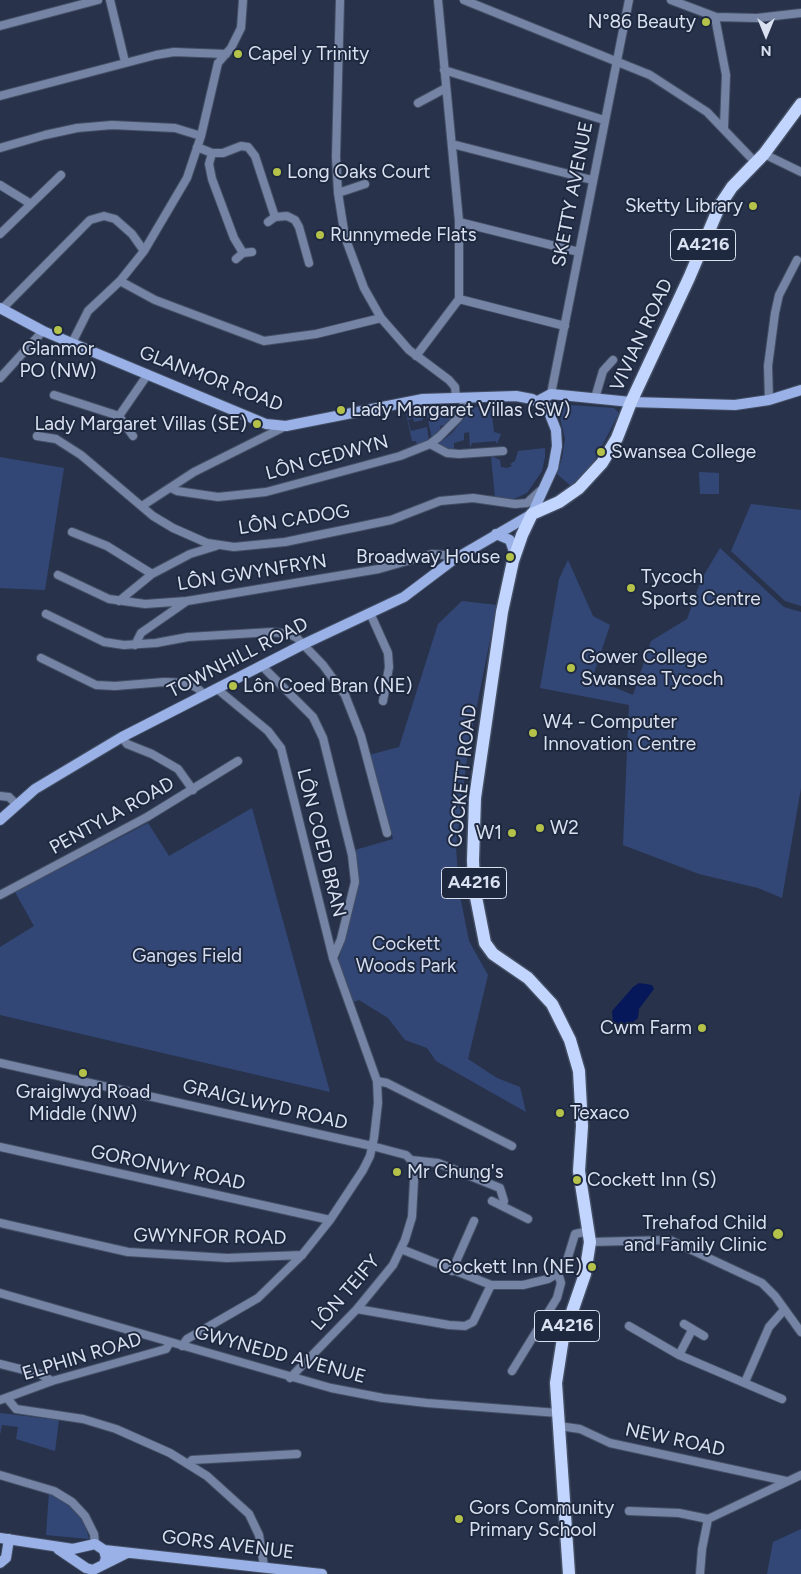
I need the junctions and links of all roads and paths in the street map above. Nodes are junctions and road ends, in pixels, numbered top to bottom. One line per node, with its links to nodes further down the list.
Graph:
1 (98, 0): 11 (street)
2 (110, 0): 14 (street)
3 (242, 0): 12 (street)
4 (340, 0): 33 (street)
5 (438, 0): 15 (street)
6 (464, 0): 13 (street)
7 (629, 0): 13 (street, SKETTY AVENUE)
8 (671, 0): 10 (street)
9 (801, 13): 10 (street)
10 (715, 17): 21 (street)
11 (0, 26)
12 (226, 54): 14 (street); 22 (street)
13 (616, 61): 20 (street, SKETTY AVENUE); 21 (street)
14 (125, 62): 17 (street)
15 (444, 70): 16 (street); 20 (street)
16 (446, 88): 18 (street); 23 (street)
17 (0, 96)
18 (418, 103)
19 (801, 104): 27 (main road, VIVIAN ROAD / A4216)
20 (604, 120): 30 (street, SKETTY AVENUE)
21 (724, 127): 27 (street)
22 (201, 136): 24 (street); 25 (street)
23 (452, 144): 30 (street); 35 (street)
24 (197, 147): 26 (street); 37 (street)
25 (0, 148)
26 (212, 152): 39 (street); 41 (street)
27 (760, 158): 28 (street); 60 (main road, VIVIAN ROAD / A4216)
28 (801, 172)
29 (61, 175): 34 (street)
30 (592, 180): 38 (street, SKETTY AVENUE)
31 (365, 184): 33 (street)
32 (0, 185): 34 (street)
33 (338, 193): 45 (street)
34 (31, 204): 36 (street)
35 (459, 222): 38 (street); 43 (street)
36 (0, 234)
37 (144, 251): 42 (street); 44 (street)
38 (579, 252): 46 (street, SKETTY AVENUE)
39 (236, 259)
40 (797, 260): 58 (street)
41 (309, 264)
42 (120, 281): 45 (street); 48 (street)
43 (458, 299): 46 (street); 49 (street)
44 (1, 309): 47 (street, GLANMOR ROAD)
45 (381, 318): 49 (street)
46 (565, 326): 54 (street, SKETTY AVENUE)
47 (43, 331): 48 (street, GLANMOR ROAD); 52 (street)
48 (72, 343): 51 (street, GLANMOR ROAD)
49 (416, 356): 56 (street)
50 (613, 360): 57 (street)
51 (148, 374): 61 (street); 62 (street, GLANMOR ROAD)
52 (0, 378)
53 (801, 390): 58 (street)
54 (551, 394): 57 (street); 59 (street)
55 (54, 395): 61 (street)
56 (460, 398): 59 (street, GLANMOR ROAD); 62 (street, GLANMOR ROAD); 65 (street, LÔN CEDWYN)
57 (595, 398): 60 (street)
58 (769, 400): 60 (street)
59 (538, 401): 67 (street)
60 (631, 402): 69 (main road, VIVIAN ROAD / A4216)
61 (120, 416): 64 (street)
62 (286, 426): 68 (street)
63 (37, 436): 70 (street, LÔN CADOG)
64 (133, 436)
65 (430, 444): 66 (street); 68 (street, LÔN CEDWYN)
66 (503, 451)
67 (546, 484): 71 (street); 75 (street, LÔN CADOG)
68 (171, 488): 70 (street)
69 (559, 502): 71 (main road, VIVIAN ROAD / A4216); 72 (main road, A4216)
70 (142, 506): 75 (street, LÔN CADOG)
71 (532, 514): 72 (main road, COCKETT ROAD / A4216); 74 (street, TOWNHILL ROAD)
72 (525, 528): 76 (main road, COCKETT ROAD / A4216)
73 (72, 532): 78 (street)
74 (496, 534): 76 (street); 77 (street, TOWNHILL ROAD)
75 (218, 545): 78 (street)
76 (515, 555): 112 (main road, COCKETT ROAD / A4216)
77 (453, 560): 81 (street, LÔN GWYNFRYN); 82 (street, TOWNHILL ROAD)
78 (152, 574): 80 (street)
79 (58, 575): 80 (street, LÔN GWYNFRYN)
80 (119, 601): 81 (street, LÔN GWYNFRYN)
81 (187, 601): 85 (street)
82 (370, 613): 84 (street, TOWNHILL ROAD); 90 (street)
83 (46, 614): 85 (street)
84 (304, 644): 85 (street); 87 (street, TOWNHILL ROAD); 97 (street)
85 (135, 645)
86 (41, 658): 89 (street)
87 (261, 666): 88 (street, TOWNHILL ROAD); 99 (street)
88 (216, 688): 89 (street, TOWNHILL ROAD); 99 (street, LÔN COED BRAN)
89 (204, 694): 91 (street, TOWNHILL ROAD)
90 (383, 701)
91 (122, 737): 93 (street); 95 (street, TOWNHILL ROAD)
92 (238, 761): 93 (street, PENTYLA ROAD)
93 (192, 790): 98 (street, PENTYLA ROAD)
94 (0, 796): 95 (street)
95 (16, 804): 96 (street, TOWNHILL ROAD)
96 (0, 820)
97 (387, 832)
98 (0, 895)
99 (333, 958): 101 (street, LÔN COED BRAN)
100 (0, 1063): 102 (street, GRAIGLWYD ROAD)
101 (377, 1081): 102 (street, LÔN COED BRAN); 103 (street)
102 (372, 1146): 105 (street, GRAIGLWYD ROAD); 109 (street, LÔN COED BRAN)
103 (512, 1146)
104 (0, 1147): 109 (street, GORONWY ROAD)
105 (411, 1160): 107 (street, GRAIGLWYD ROAD); 113 (street, LÔN TEIFY)
106 (492, 1201): 107 (street)
107 (502, 1206): 108 (street)
108 (528, 1219)
109 (330, 1220): 114 (street, LÔN COED BRAN)
110 (474, 1221): 115 (street)
111 (0, 1223): 114 (street, GWYNFOR ROAD)
112 (589, 1236): 116 (street); 120 (street); 136 (main road, COCKETT ROAD / A4216)
113 (400, 1249): 115 (street); 119 (street, LÔN TEIFY)
114 (302, 1255): 127 (street, LÔN COED BRAN)
115 (452, 1271): 117 (street)
116 (558, 1273): 117 (street); 130 (street)
117 (491, 1286): 119 (street)
118 (0, 1293): 126 (street, GWYNEDD AVENUE)
119 (357, 1309): 131 (street, LÔN TEIFY)
120 (784, 1310): 124 (street); 133 (street)
121 (684, 1324): 123 (street)
122 (629, 1326): 128 (street)
123 (692, 1330): 125 (street); 128 (street)
124 (801, 1332)
125 (704, 1336)
126 (170, 1342): 127 (street, GWYNEDD AVENUE); 132 (street, ELPHIN ROAD)
127 (182, 1346): 131 (street, GWYNEDD AVENUE)
128 (679, 1355): 133 (street)
129 (0, 1364): 132 (street)
130 (512, 1372)
131 (290, 1378): 136 (street, GWYNEDD AVENUE)
132 (52, 1382): 134 (street, ELPHIN ROAD)
133 (745, 1382): 135 (street)
134 (3, 1399): 139 (street)
135 (782, 1399)
136 (558, 1413): 137 (main road, COCKETT ROAD / A4216)
137 (559, 1426): 142 (street, NEW ROAD); 153 (main road, COCKETT ROAD / A4216)
138 (297, 1454): 139 (street)
139 (188, 1464): 150 (street)
140 (0, 1475): 147 (street)
141 (801, 1475): 142 (street)
142 (786, 1481): 144 (street)
143 (629, 1511): 144 (street)
144 (708, 1519): 154 (street)
145 (5, 1539): 146 (street, GORS AVENUE); 149 (street)
146 (50, 1544): 147 (street, GORS AVENUE); 151 (street, GORS AVENUE)
147 (95, 1547): 148 (street, GORS AVENUE); 151 (street); 151 (street)
148 (131, 1551): 150 (street, GORS AVENUE); 151 (street)
149 (0, 1563)
150 (264, 1566): 152 (street, GORS AVENUE)
151 (92, 1569)
152 (322, 1574)
153 (569, 1574)
154 (700, 1574)

